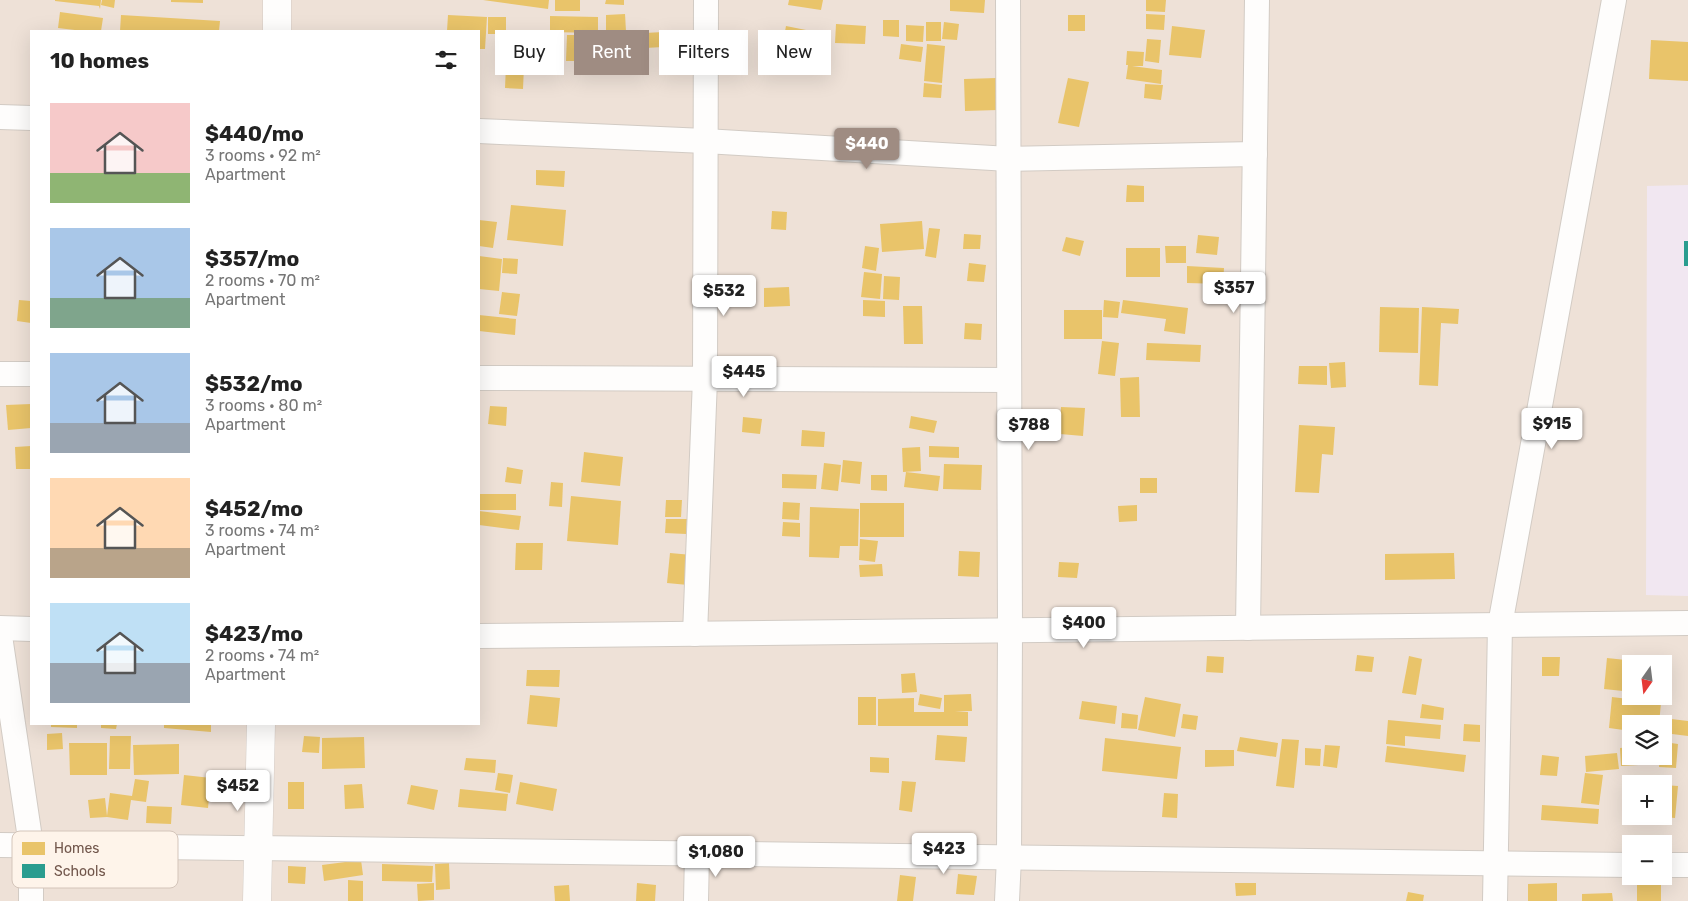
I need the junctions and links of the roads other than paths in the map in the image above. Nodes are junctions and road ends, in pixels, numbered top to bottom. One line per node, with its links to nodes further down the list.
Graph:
1 (277, 0): 6 (street)
2 (706, 0): 10 (street)
3 (1008, 0): 12 (street)
4 (1258, 0): 11 (street)
5 (1614, 0): 19 (street)
6 (277, 30)
7 (0, 117): 8 (street)
8 (30, 118)
9 (480, 131): 10 (street)
10 (705, 141): 12 (street); 16 (street)
11 (1255, 154): 12 (street); 21 (street)
12 (1009, 158): 17 (street)
13 (0, 374): 14 (street)
14 (30, 374)
15 (480, 378): 16 (street)
16 (705, 379): 17 (street); 24 (street)
17 (1009, 380): 23 (street)
18 (1688, 623): 19 (street)
19 (1500, 625): 21 (street); 33 (street)
20 (0, 628): 22 (street)
21 (1248, 628): 23 (street)
22 (30, 629)
23 (1010, 631): 24 (street); 32 (street)
24 (695, 634): 26 (street)
25 (0, 636): 28 (street)
26 (480, 636)
27 (261, 725): 30 (street)
28 (29, 831)
29 (178, 847): 30 (street)
30 (258, 848): 31 (street); 39 (street)
31 (697, 853): 32 (street); 40 (street)
32 (1009, 857): 33 (street); 41 (street)
33 (1496, 863): 34 (street); 42 (street)
34 (1622, 865)
35 (1672, 865): 36 (street)
36 (1688, 865)
37 (31, 888): 38 (street)
38 (31, 901)
39 (257, 901)
40 (696, 901)
41 (1006, 901)
42 (1495, 901)

